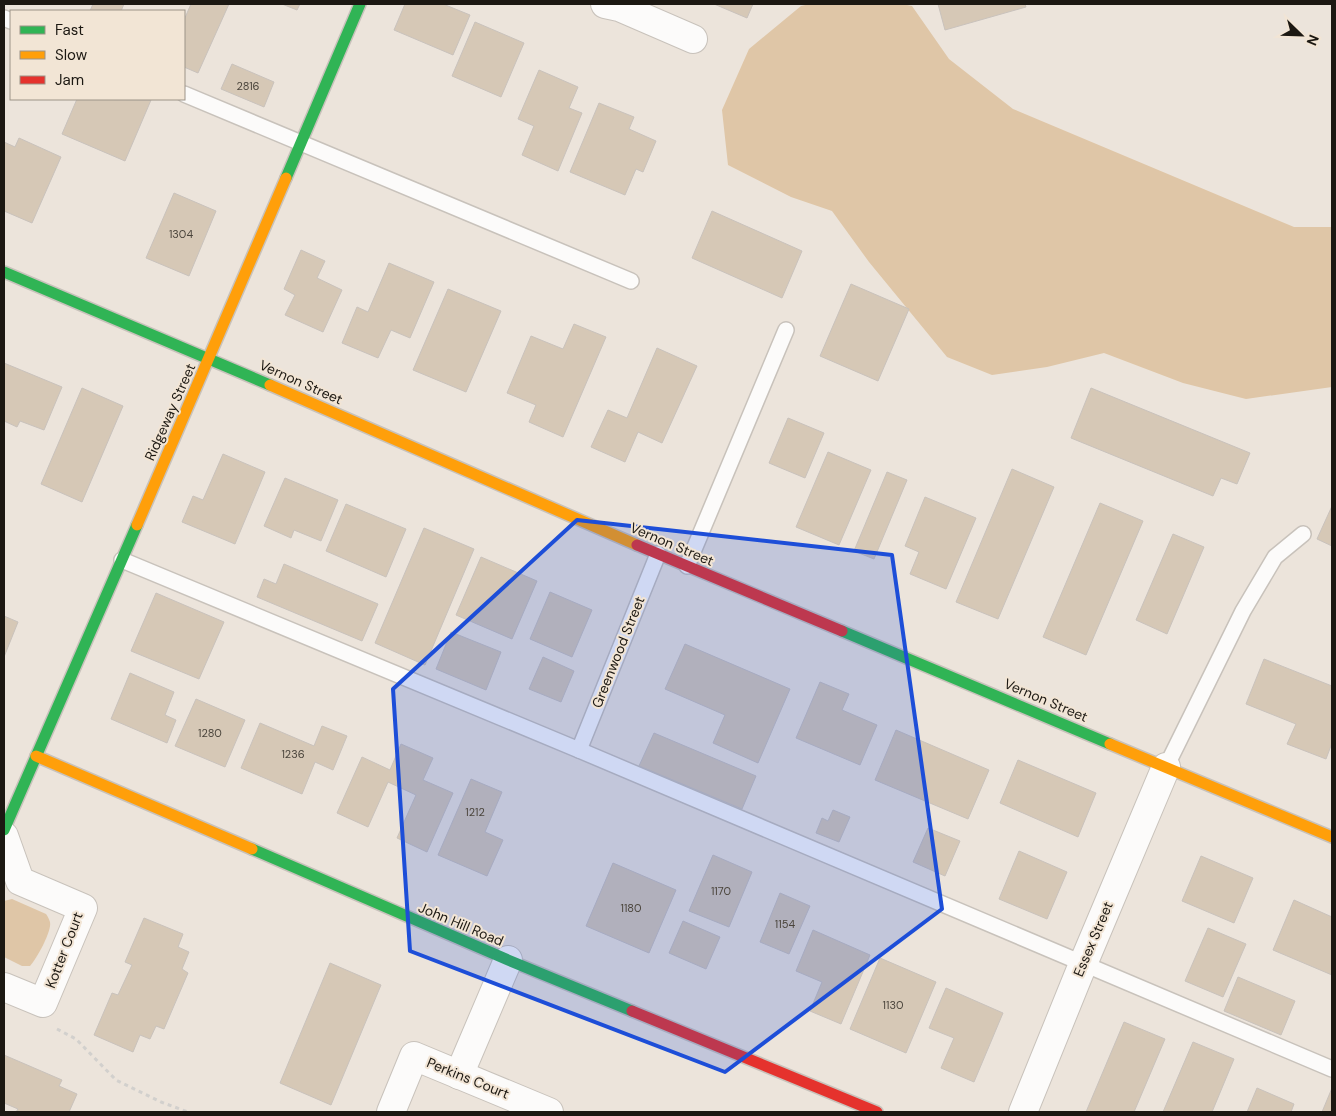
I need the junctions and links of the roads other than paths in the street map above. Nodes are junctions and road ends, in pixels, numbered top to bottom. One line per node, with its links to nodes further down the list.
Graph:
1 (360, 4): 5 (street, Ridgeway Street)
2 (605, 4): 3 (street)
3 (693, 39)
4 (185, 94): 5 (lane)
5 (301, 144): 7 (lane); 9 (street, Ridgeway Street)
6 (4, 272): 9 (street, Vernon Street)
7 (631, 281)
8 (786, 330): 13 (lane)
9 (210, 359): 11 (street, Vernon Street); 12 (street, Ridgeway Street)
10 (1303, 534): 16 (lane)
11 (658, 554): 13 (street, Vernon Street); 14 (lane, Greenwood Street)
12 (122, 560): 14 (lane); 15 (street, Ridgeway Street)
13 (687, 566): 16 (street, Vernon Street)
14 (579, 750): 21 (lane)
15 (36, 756): 17 (street, Ridgeway Street); 20 (street, John Hill Road)
16 (1166, 767): 19 (street, Vernon Street); 21 (street, Essex Street)
17 (4, 830)
18 (4, 836): 22 (street, Kotter Court)
19 (1332, 837)
20 (508, 960): 24 (street); 27 (street, John Hill Road)
21 (1083, 964): 23 (lane); 28 (street, Essex Street)
22 (4, 987)
23 (1332, 1070)
24 (459, 1075): 25 (street, Perkins Court); 26 (street, Perkins Court)
25 (391, 1112)
26 (549, 1112)
27 (877, 1112)
28 (1023, 1112)

